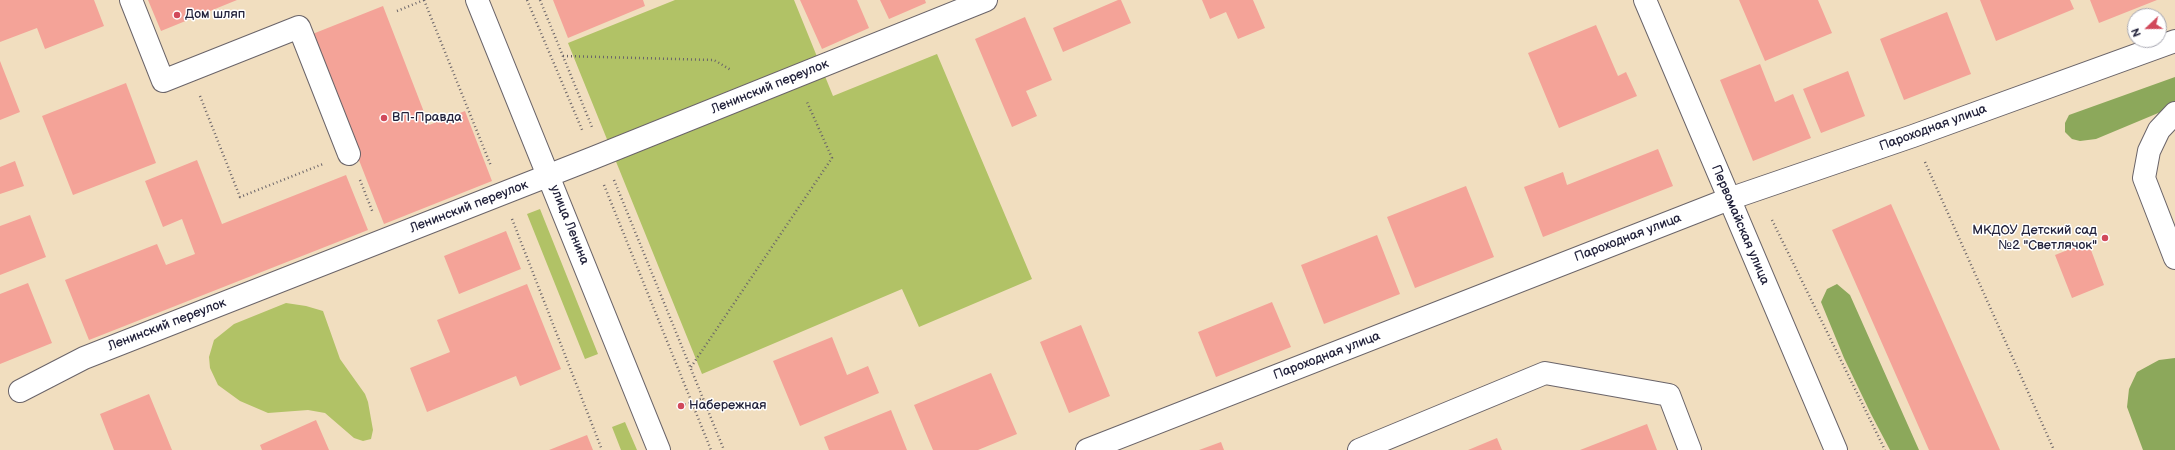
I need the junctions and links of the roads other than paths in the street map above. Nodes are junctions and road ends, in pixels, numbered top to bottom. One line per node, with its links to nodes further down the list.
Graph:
1 (131, 0): 7 (street)
2 (477, 0): 8 (street, улица Ленина)
3 (986, 0): 8 (street, Ленинский переулок)
4 (1645, 0): 9 (street, Первомайская улица)
5 (2175, 41): 9 (street, Пароходная улица)
6 (2175, 113): 10 (street)
7 (350, 154)
8 (549, 175): 11 (street, Ленинский переулок); 12 (street, улица Ленина)
9 (1729, 199): 13 (street, Пароходная улица); 16 (street, Первомайская улица)
10 (2175, 258)
11 (20, 391)
12 (659, 450)
13 (1087, 450)
14 (1359, 450): 15 (street)
15 (1690, 450)
16 (1836, 450)

